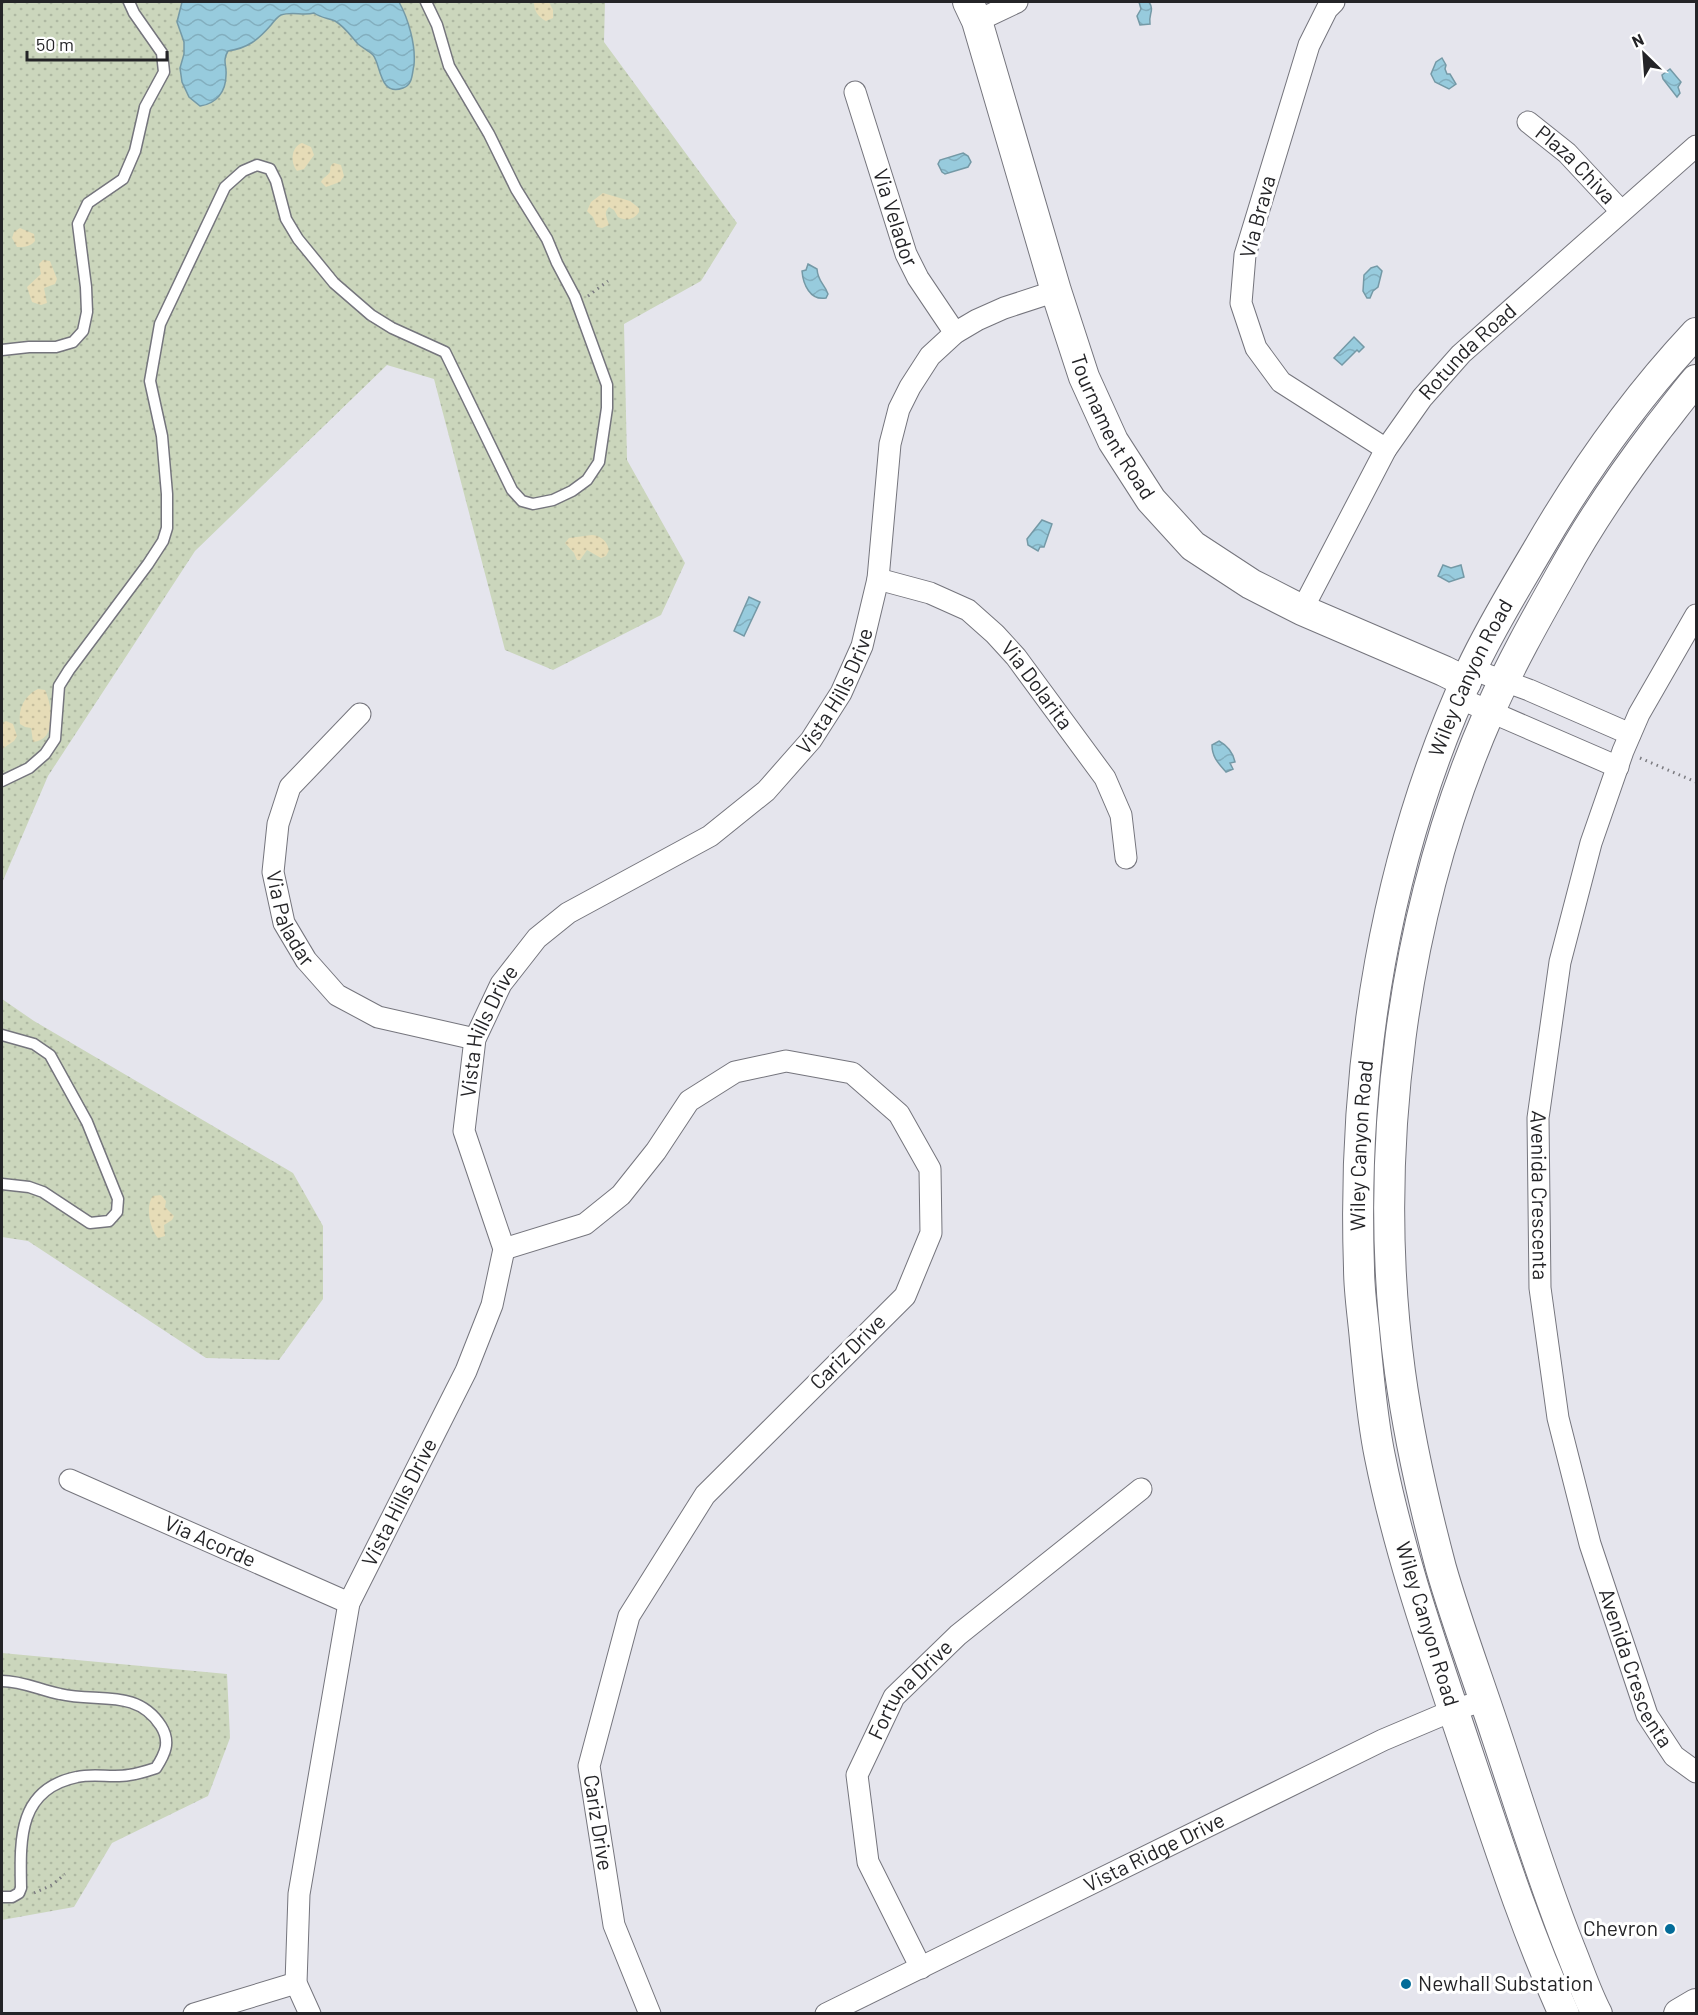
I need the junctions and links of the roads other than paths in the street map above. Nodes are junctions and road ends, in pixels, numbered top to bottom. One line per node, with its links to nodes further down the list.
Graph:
1 (129, 2): 13 (lane)
2 (426, 2): 24 (lane)
3 (1017, 2): 5 (street)
4 (1334, 2): 15 (street, Via Brava)
5 (972, 11): 10 (main road, Tournament Road)
6 (855, 92): 11 (street, Via Velador)
7 (1528, 122): 9 (street, Plaza Chiva)
8 (1696, 146): 9 (street, Rotunda Road)
9 (1621, 211): 15 (street, Rotunda Road)
10 (1056, 291): 11 (street, Vista Hills Drive); 17 (main road, Tournament Road)
11 (955, 333): 16 (street, Vista Hills Drive)
12 (1696, 333): 20 (main road, Wiley Canyon Road)
13 (2, 351)
14 (1696, 380): 19 (main road, Wiley Canyon Road)
15 (1386, 449): 17 (street, Rotunda Road)
16 (878, 579): 25 (street, Via Dolarita); 27 (street, Vista Hills Drive)
17 (1302, 610): 20 (main road, Tournament Road)
18 (1696, 615): 23 (street, Avenida Crescenta)
19 (1504, 681): 20 (street, Tournament Road); 21 (main road, Wiley Canyon Road); 23 (street, Tournament Road)
20 (1466, 683): 21 (street, Tournament Road); 35 (main road, Wiley Canyon Road)
21 (1490, 710): 23 (street, Tournament Road); 34 (main road, Wiley Canyon Road)
22 (360, 714): 27 (street, Via Paladar)
23 (1624, 750): 36 (street, Avenida Crescenta)
24 (2, 780)
25 (1126, 858)
26 (2, 1035): 28 (lane)
27 (475, 1039): 29 (street, Vista Hills Drive)
28 (2, 1184)
29 (504, 1249): 32 (street, Vista Hills Drive); 43 (street, Cariz Drive)
30 (70, 1480): 32 (street, Via Acorde)
31 (1141, 1489): 38 (street, Fortuna Drive)
32 (349, 1603): 39 (street, Vista Hills Drive)
33 (2, 1681): 37 (lane)
34 (1485, 1700): 35 (street, Vista Ridge Drive); 46 (main road, Wiley Canyon Road)
35 (1454, 1710): 38 (street, Vista Ridge Drive); 45 (main road, Wiley Canyon Road)
36 (1696, 1772)
37 (2, 1897)
38 (921, 1968): 44 (street, Vista Ridge Drive)
39 (296, 1983): 41 (street); 42 (street)
40 (1696, 2004): 47 (main road)
41 (194, 2013)
42 (310, 2013)
43 (650, 2013)
44 (826, 2013)
45 (1564, 2013)
46 (1597, 2013)
47 (1679, 2013)

